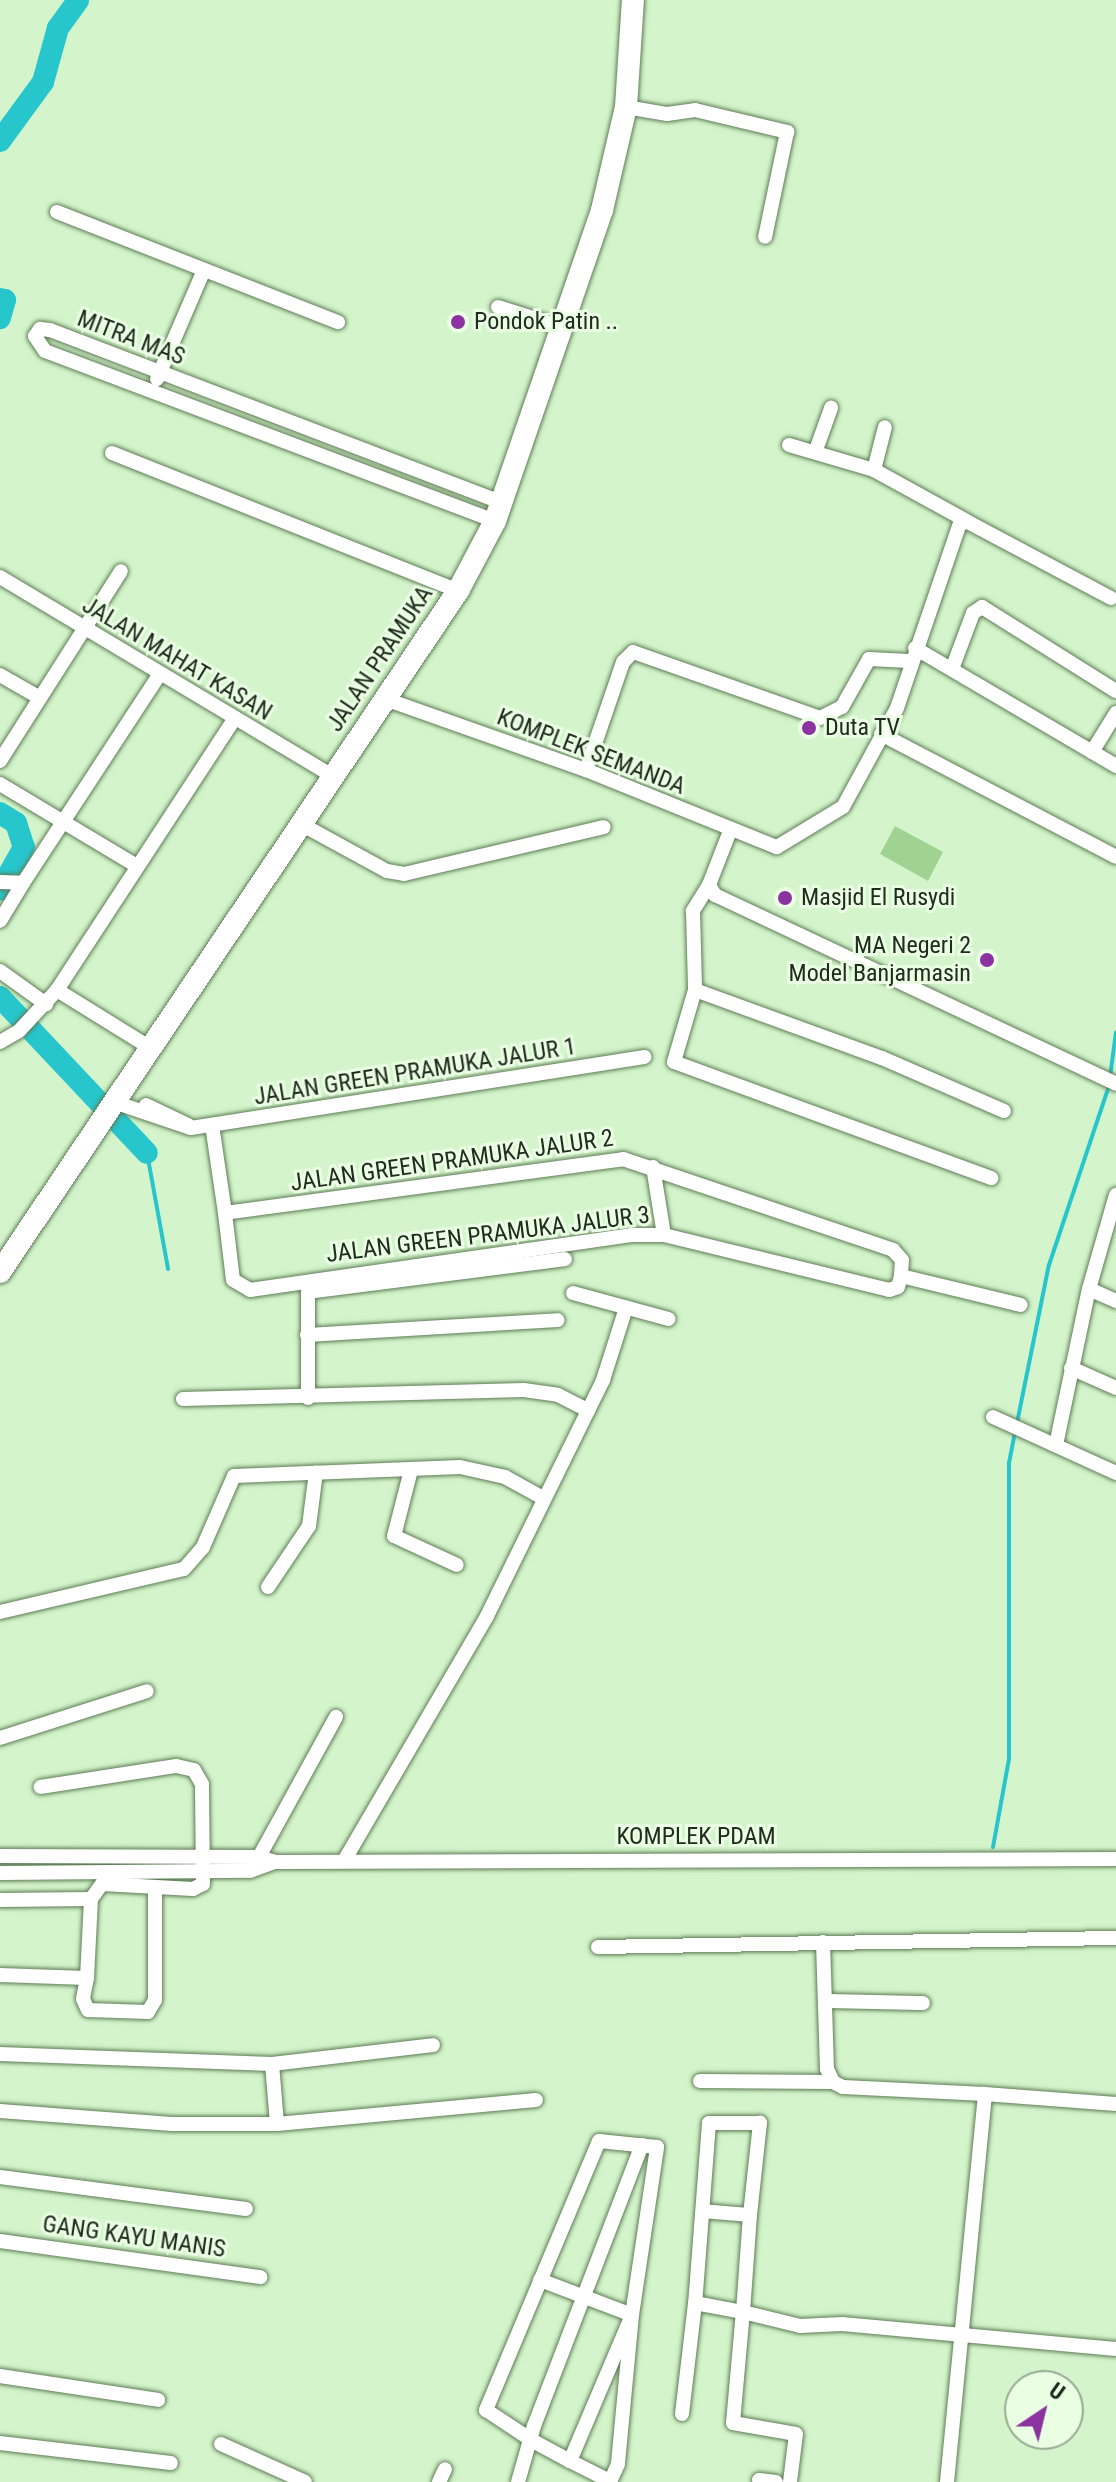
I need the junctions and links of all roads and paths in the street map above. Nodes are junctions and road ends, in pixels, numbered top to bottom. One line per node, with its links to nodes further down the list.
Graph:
1 (633, 0): 2 (main road, JALAN PRAMUKA)
2 (626, 107): 4 (street); 8 (main road, JALAN PRAMUKA)
3 (57, 212): 5 (street)
4 (765, 237)
5 (203, 272): 7 (street); 9 (street)
6 (498, 307): 8 (street)
7 (338, 322)
8 (562, 327): 19 (main road, JALAN PRAMUKA)
9 (160, 372): 10 (street); 10 (street, MITRA MAS); 12 (street, MITRA MAS)
10 (151, 390): 14 (street, MITRA MAS)
11 (831, 408): 16 (street)
12 (298, 427): 14 (street); 19 (street, MITRA MAS)
13 (885, 427): 18 (street)
14 (291, 443): 19 (street, MITRA MAS)
15 (789, 445): 16 (street)
16 (816, 450): 18 (street)
17 (112, 453): 23 (street)
18 (874, 470): 20 (street)
19 (499, 512): 23 (main road, JALAN PRAMUKA)
20 (965, 520): 24 (street); 26 (street)
21 (121, 571): 25 (street)
22 (0, 577): 25 (street, JALAN MAHAT KASAN)
23 (458, 591): 32 (main road, JALAN PRAMUKA)
24 (1111, 598)
25 (86, 629): 28 (street, JALAN MAHAT KASAN); 31 (street)
26 (912, 655): 27 (street); 35 (street); 39 (street)
27 (952, 669): 30 (street); 36 (street)
28 (160, 674): 34 (street, JALAN MAHAT KASAN); 42 (street)
29 (0, 675): 31 (street)
30 (1116, 691)
31 (40, 698): 37 (street)
32 (385, 699): 39 (street, KOMPLEK SEMANDA); 40 (main road, JALAN PRAMUKA)
33 (1116, 713): 36 (street)
34 (233, 721): 40 (street, JALAN MAHAT KASAN); 47 (street)
35 (881, 734): 45 (street, KOMPLEK SEMANDA); 46 (street)
36 (1092, 752): 38 (street)
37 (0, 761)
38 (1116, 766)
39 (586, 770): 45 (street, KOMPLEK SEMANDA)
40 (332, 776): 43 (main road, JALAN PRAMUKA)
41 (0, 784): 42 (street)
42 (64, 822): 47 (street); 48 (street)
43 (301, 824): 44 (street); 56 (main road, JALAN PRAMUKA)
44 (604, 827)
45 (730, 831): 49 (street)
46 (1116, 857)
47 (137, 866): 52 (street)
48 (12, 882): 50 (street)
49 (709, 885): 53 (street); 58 (street)
50 (0, 921)
51 (0, 971): 54 (street)
52 (57, 990): 54 (street); 56 (street)
53 (695, 990): 60 (street); 63 (street)
54 (41, 1009): 55 (street)
55 (0, 1042)
56 (152, 1049): 59 (main road, JALAN PRAMUKA)
57 (644, 1057): 61 (street, JALAN GREEN PRAMUKA JALUR 1)
58 (1116, 1084)
59 (114, 1106): 61 (street, JALAN GREEN PRAMUKA JALUR 1); 69 (main road, JALAN PRAMUKA)
60 (1004, 1111)
61 (212, 1125): 65 (street)
62 (653, 1167): 65 (street, JALAN GREEN PRAMUKA JALUR 2); 67 (street); 70 (street, JALAN GREEN PRAMUKA JALUR 2)
63 (991, 1178)
64 (1116, 1195): 66 (street)
65 (225, 1213): 67 (street, JALAN GREEN PRAMUKA JALUR 3)
66 (1113, 1214): 71 (street)
67 (664, 1235): 70 (street, JALAN GREEN PRAMUKA JALUR 3)
68 (565, 1259): 78 (street)
69 (2, 1264)
70 (901, 1276): 74 (street)
71 (1089, 1289): 73 (street); 79 (street)
72 (573, 1293): 75 (street)
73 (1116, 1301)
74 (1021, 1305)
75 (626, 1308): 76 (street); 83 (street)
76 (669, 1319)
77 (558, 1320): 78 (street)
78 (307, 1335): 81 (street)
79 (1071, 1368): 80 (street); 85 (street)
80 (1116, 1388)
81 (308, 1398): 82 (street); 83 (street)
82 (183, 1399)
83 (588, 1410): 89 (street)
84 (993, 1417): 85 (street)
85 (1056, 1445): 88 (street)
86 (411, 1470): 87 (street); 89 (street); 90 (street)
87 (316, 1472): 91 (street); 92 (street)
88 (1116, 1473)
89 (543, 1498): 100 (street)
90 (457, 1565)
91 (268, 1587)
92 (0, 1612)
93 (147, 1691): 95 (street)
94 (336, 1717): 101 (street)
95 (0, 1738)
96 (41, 1787): 98 (street)
97 (0, 1856): 98 (street, KOMPLEK PDAM)
98 (200, 1857): 101 (street, KOMPLEK PDAM); 103 (street)
99 (1116, 1859): 100 (street, KOMPLEK PDAM)
100 (344, 1861): 101 (street, KOMPLEK PDAM)
101 (258, 1864): 103 (street, KOMPLEK PDAM)
102 (0, 1873): 103 (street, KOMPLEK PDAM)
103 (202, 1873): 104 (street)
104 (155, 1888): 105 (street); 111 (street)
105 (91, 1899): 106 (street); 111 (street)
106 (0, 1900)
107 (1116, 1938): 108 (street)
108 (823, 1942): 109 (street); 112 (street)
109 (598, 1947)
110 (0, 1975): 111 (street)
111 (87, 1978)
112 (825, 2001): 113 (street); 118 (street)
113 (923, 2003)
114 (433, 2045): 116 (street)
115 (0, 2054): 116 (street)
116 (272, 2064): 123 (street)
117 (700, 2081): 118 (street)
118 (833, 2082): 119 (street)
119 (985, 2094): 121 (street); 136 (street)
120 (536, 2100): 123 (street)
121 (1116, 2104)
122 (0, 2111): 123 (street)
123 (277, 2124)
124 (642, 2145): 131 (street); 132 (street); 135 (street)
125 (0, 2177): 126 (street)
126 (246, 2209)
127 (703, 2211): 128 (street); 128 (street); 133 (street)
128 (750, 2215): 134 (street)
129 (0, 2241): 130 (street, GANG KAYU MANIS)
130 (261, 2277)
131 (540, 2280): 132 (street); 141 (street)
132 (585, 2297): 135 (street); 141 (street)
133 (695, 2303): 134 (street); 140 (street)
134 (743, 2312): 136 (street); 151 (street)
135 (632, 2315): 144 (street); 149 (street)
136 (961, 2333): 137 (street); 152 (street)
137 (1116, 2349)
138 (0, 2376): 139 (street)
139 (158, 2400)
140 (682, 2414)
141 (533, 2441): 144 (street); 148 (street)
142 (0, 2443): 145 (street)
143 (221, 2444): 147 (street)
144 (570, 2461): 149 (street)
145 (171, 2463)
146 (759, 2480): 150 (street)
147 (305, 2482)
148 (518, 2482)
149 (610, 2482)
150 (776, 2482)
151 (790, 2482)
152 (947, 2482)

